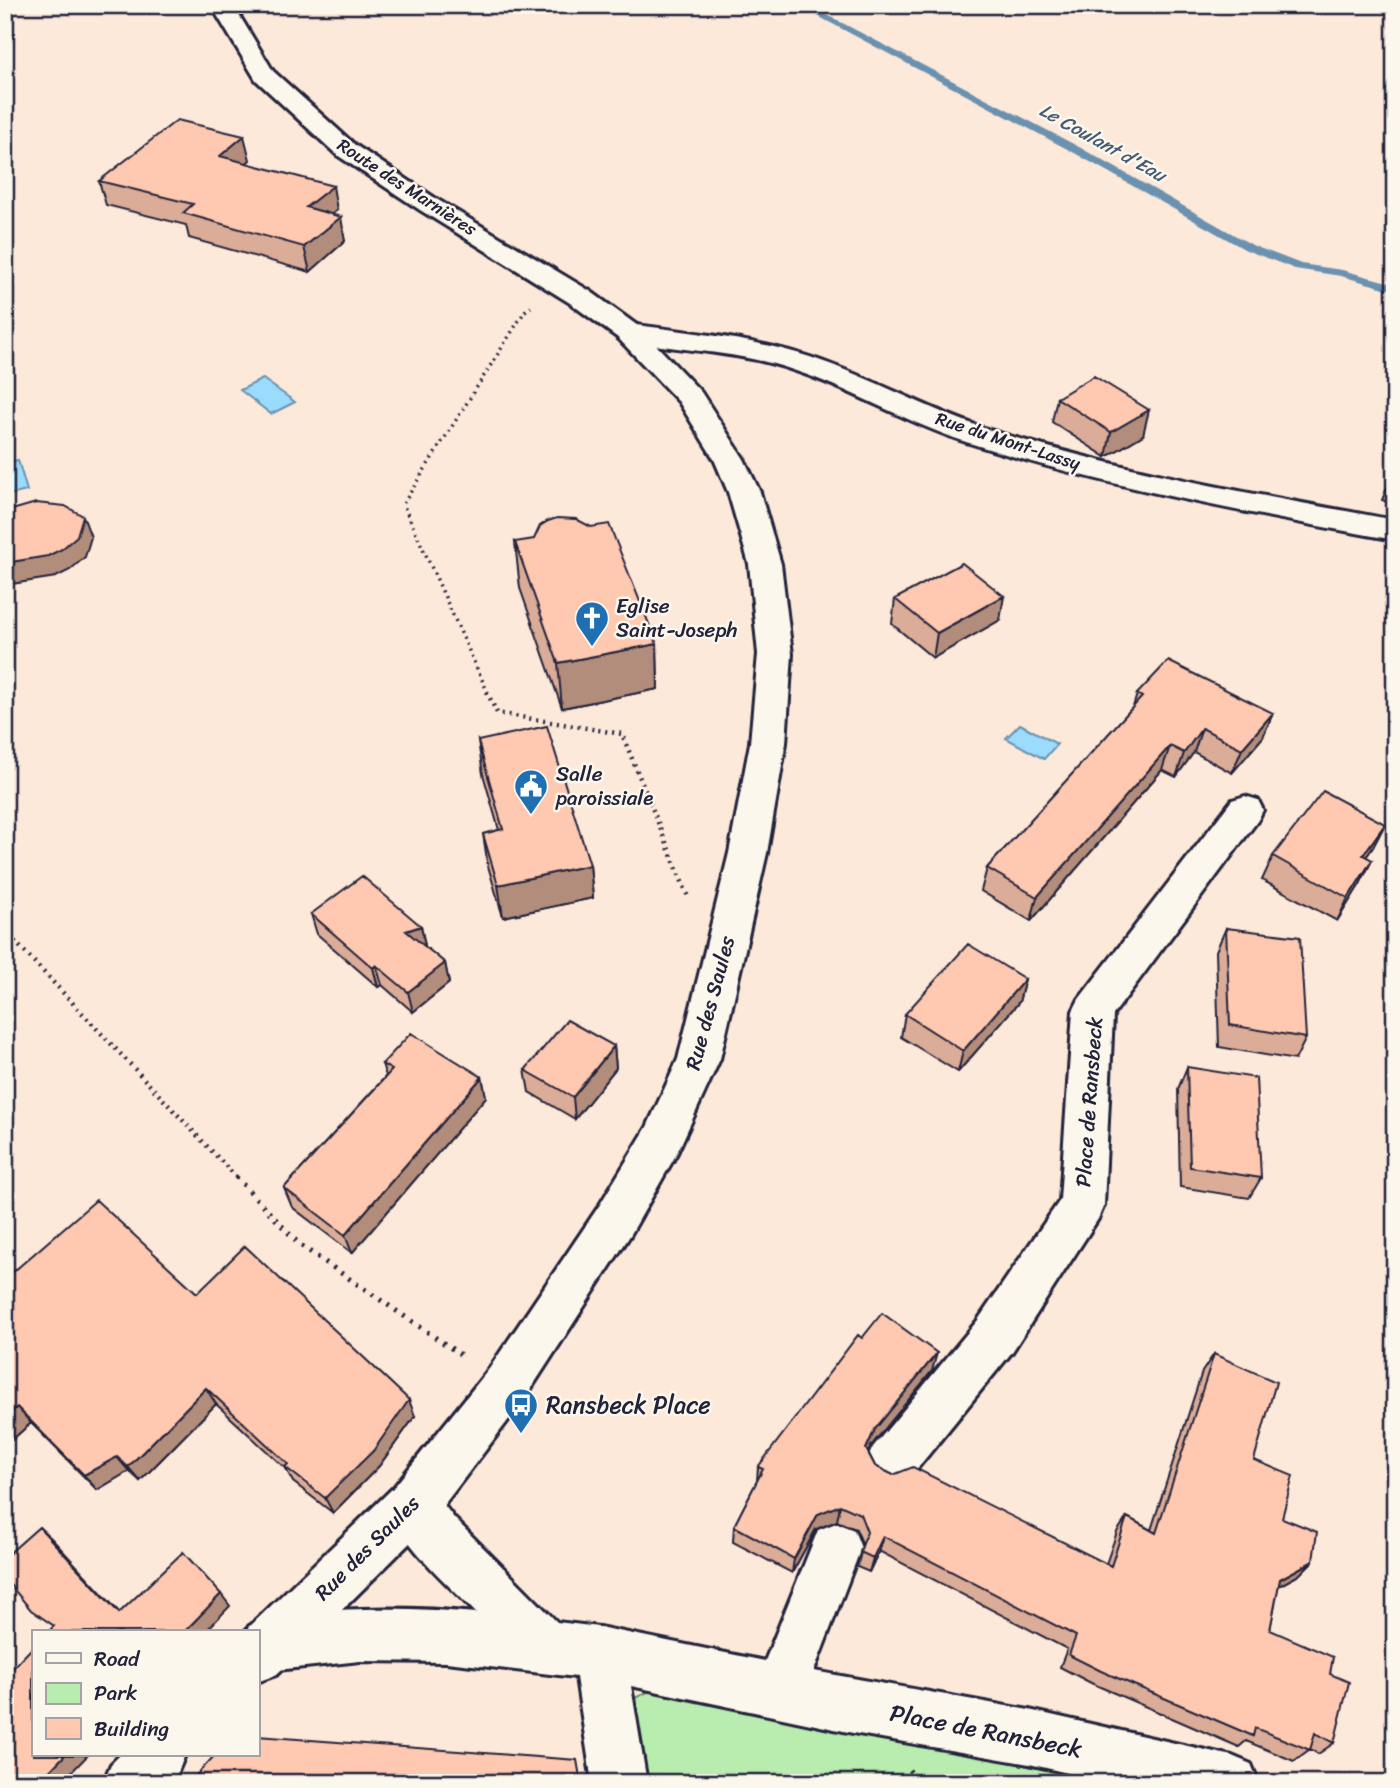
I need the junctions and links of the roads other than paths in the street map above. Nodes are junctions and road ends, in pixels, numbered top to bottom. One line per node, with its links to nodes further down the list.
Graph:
1 (222, 5): 2 (street, Route des Marnières)
2 (628, 332): 3 (street, Rue du Mont-Lassy); 6 (street, Rue des Saules)
3 (1395, 530)
4 (1245, 810): 5 (street, Place de Ransbeck)
5 (890, 1464)
6 (412, 1506): 8 (street); 9 (street, Rue des Saules)
7 (836, 1548): 11 (street)
8 (546, 1648): 9 (street, Place de Ransbeck); 10 (street, Place de Ransbeck)
9 (263, 1651)
10 (599, 1653): 11 (street, Place de Ransbeck); 14 (street)
11 (780, 1690): 15 (street, Place de Ransbeck)
12 (157, 1756): 13 (street)
13 (130, 1783)
14 (620, 1783)
15 (1232, 1783)

